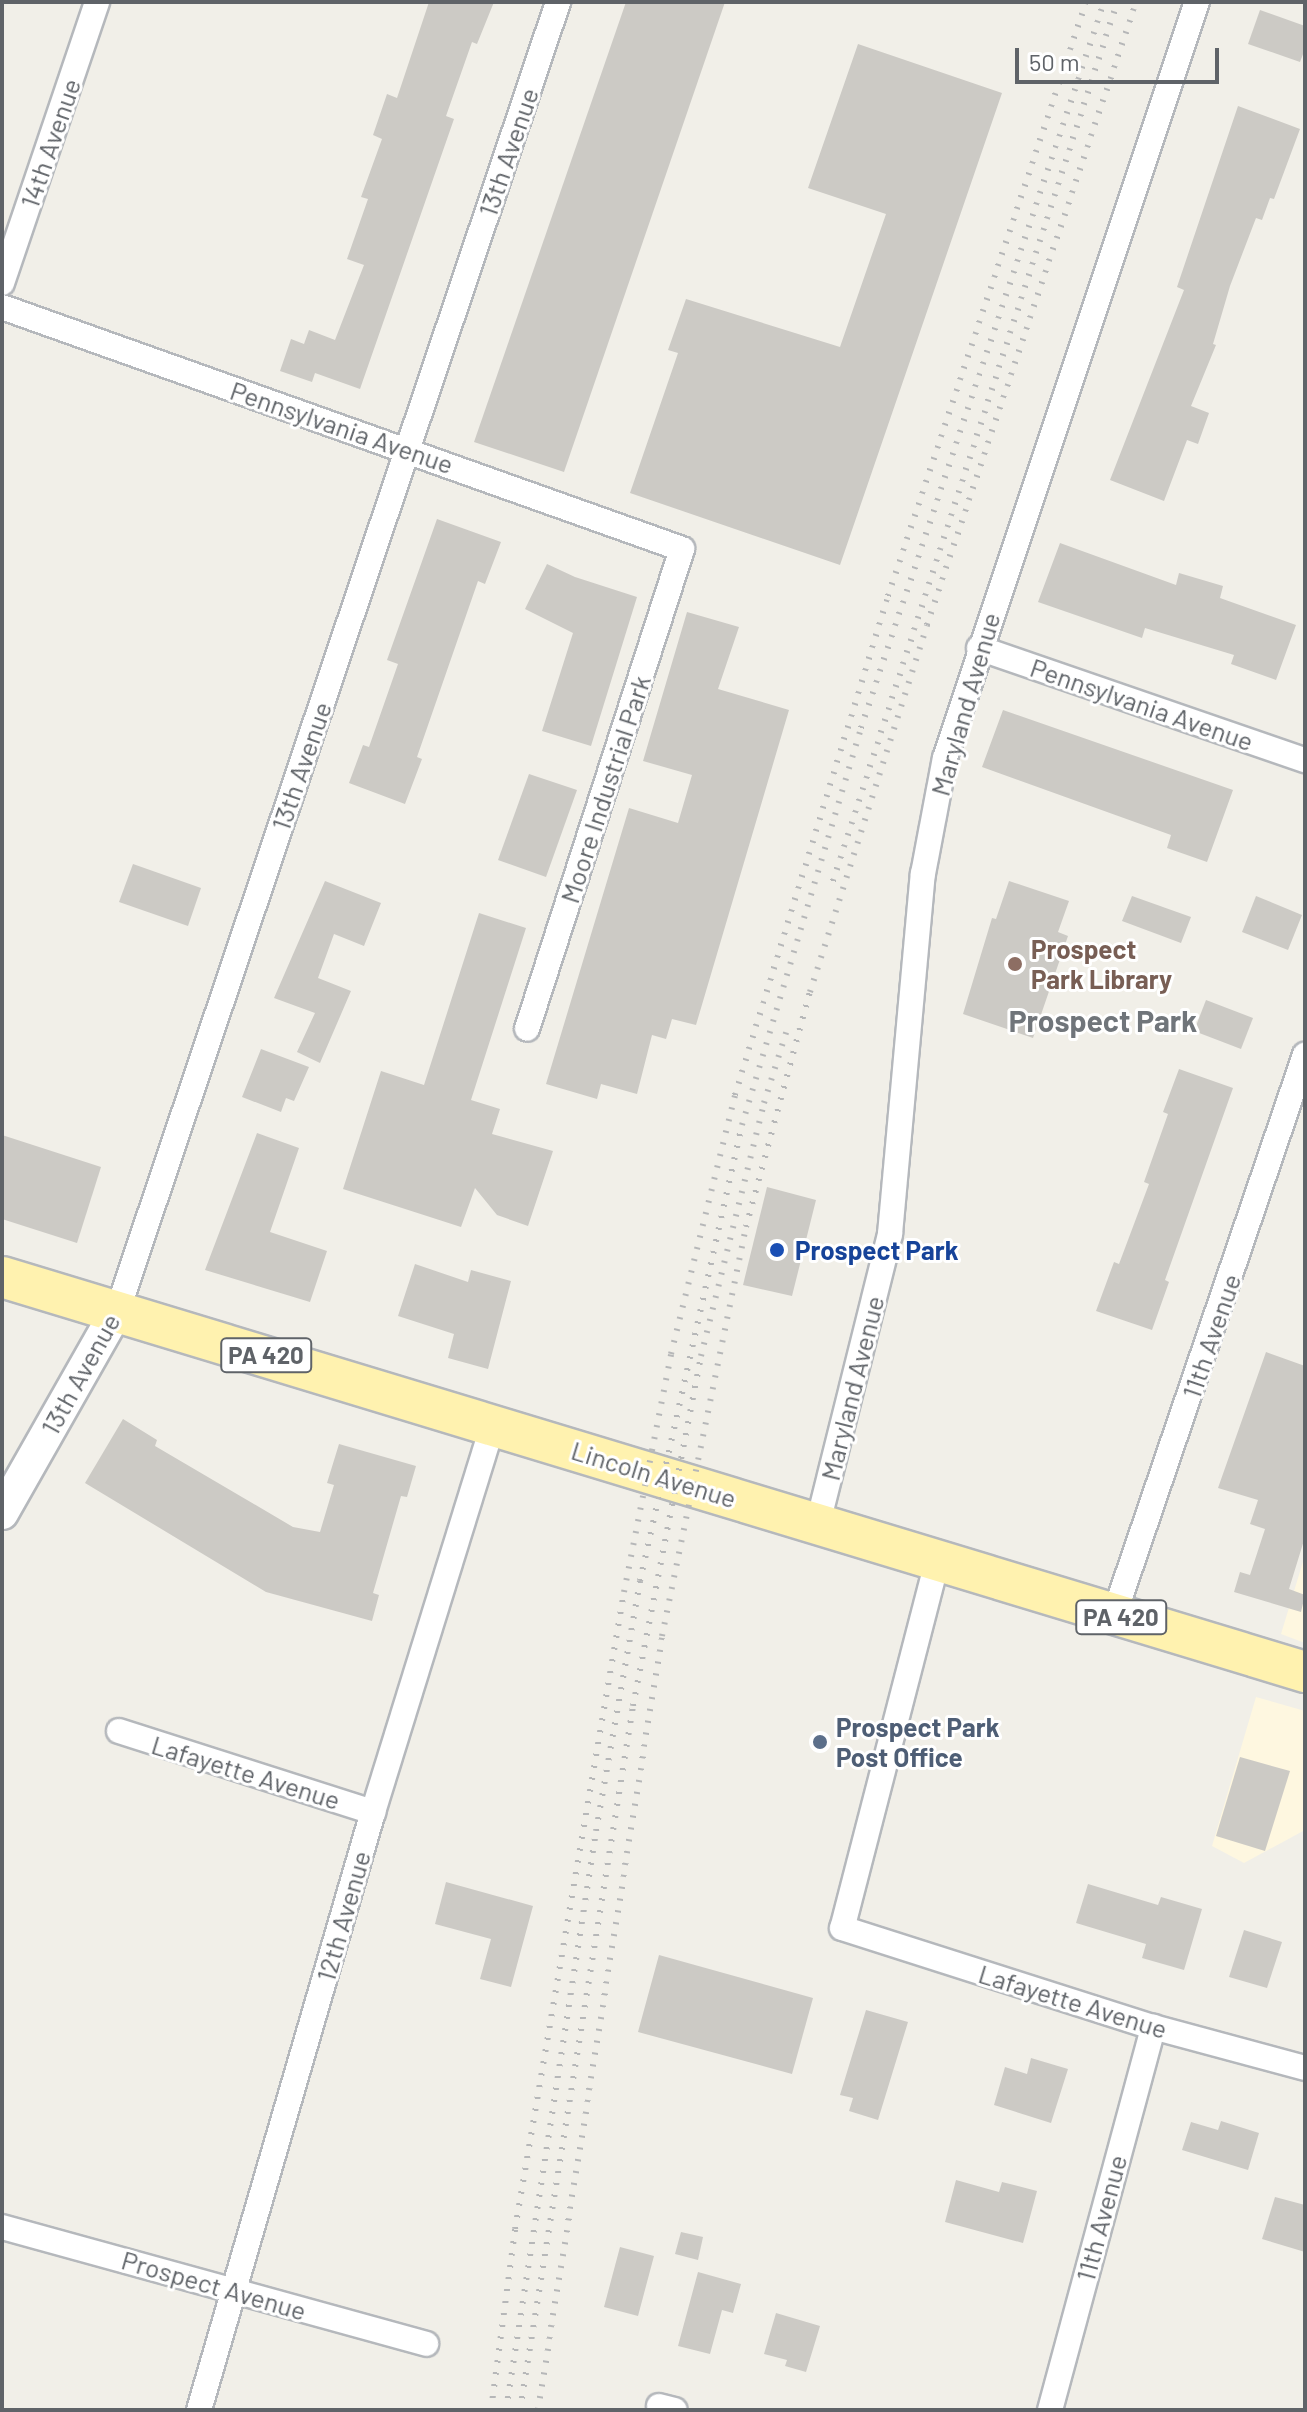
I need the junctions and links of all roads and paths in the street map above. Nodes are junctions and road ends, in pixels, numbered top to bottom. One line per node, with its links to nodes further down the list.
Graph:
1 (97, 2): 4 (street, 14th Avenue)
2 (558, 2): 6 (street, 13th Avenue)
3 (1197, 2): 8 (street, Maryland Avenue)
4 (2, 283)
5 (2, 307): 6 (street, Pennsylvania Avenue)
6 (408, 450): 7 (street, Pennsylvania Avenue); 13 (street, 13th Avenue)
7 (682, 549): 10 (street, Moore Industrial Park)
8 (979, 648): 9 (street, Pennsylvania Avenue); 16 (street, Maryland Avenue)
9 (1305, 760)
10 (527, 1029)
11 (1305, 1055): 18 (street, 11th Avenue)
12 (2, 1277): 13 (main road, Lincoln Avenue / PA 420)
13 (118, 1309): 14 (main road, Lincoln Avenue / PA 420); 15 (street, 13th Avenue)
14 (493, 1425): 16 (main road, Lincoln Avenue / PA 420); 21 (street, 12th Avenue)
15 (2, 1513)
16 (818, 1523): 17 (main road, Lincoln Avenue / PA 420)
17 (938, 1558): 18 (main road, Lincoln Avenue / PA 420); 22 (street, Lafayette Avenue)
18 (1114, 1615): 19 (main road, Lincoln Avenue / PA 420)
19 (1305, 1672)
20 (119, 1731): 21 (street, Lafayette Avenue)
21 (373, 1812): 25 (street, 12th Avenue)
22 (1153, 2027): 23 (street, Lafayette Avenue); 28 (street, 11th Avenue)
23 (1305, 2068)
24 (2, 2227): 25 (street, Prospect Avenue)
25 (232, 2292): 26 (street, Prospect Avenue); 27 (street, 12th Avenue)
26 (426, 2344)
27 (199, 2410)
28 (1050, 2410)

